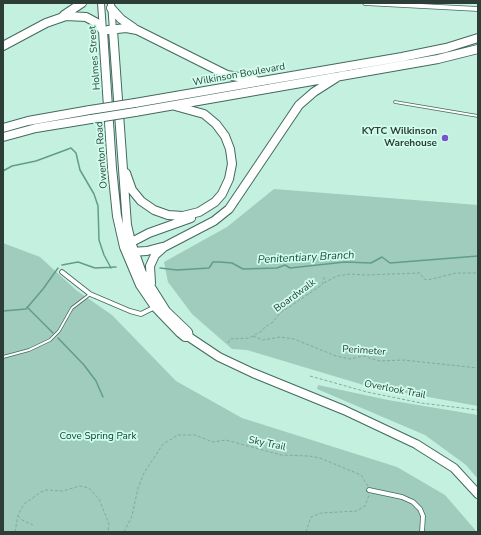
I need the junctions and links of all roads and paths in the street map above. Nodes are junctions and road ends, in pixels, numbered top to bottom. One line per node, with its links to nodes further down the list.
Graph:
1 (82, 3): 7 (highway)
2 (101, 3): 9 (main road, Holmes Street)
3 (365, 3): 4 (street)
4 (419, 5): 6 (street)
5 (111, 6): 8 (main road, Holmes Street); 10 (highway)
6 (478, 9)
7 (53, 19): 9 (highway); 12 (highway)
8 (113, 30): 9 (highway); 10 (highway); 22 (highway, Holmes Street)
9 (104, 31): 18 (highway, Holmes Street)
10 (143, 33): 15 (highway)
11 (478, 38): 15 (highway, Wilkinson Boulevard)
12 (3, 46)
13 (478, 49): 14 (highway, Wilkinson Boulevard)
14 (339, 76): 17 (highway, Wilkinson Boulevard); 24 (highway)
15 (264, 81): 20 (highway, Wilkinson Boulevard, bridge)
16 (395, 102): 19 (lane)
17 (172, 105): 21 (highway, Wilkinson Boulevard, bridge); 23 (highway)
18 (108, 112): 25 (highway, Owenton Road)
19 (478, 116)
20 (3, 128)
21 (3, 137)
22 (122, 162): 23 (highway); 25 (highway)
23 (215, 202): 25 (highway)
24 (171, 243): 26 (highway); 31 (highway)
25 (127, 247): 26 (highway); 33 (highway)
26 (134, 252): 31 (highway)
27 (62, 272): 32 (street)
28 (478, 273): 30 (path)
29 (325, 275): 30 (path, Boardwalk)
30 (324, 283): 34 (path, Boardwalk)
31 (153, 292): 33 (highway)
32 (90, 294): 33 (street); 36 (lane)
33 (158, 305): 41 (highway)
34 (254, 336): 35 (path, Boardwalk); 37 (path, Perimeter)
35 (228, 343)
36 (3, 357)
37 (478, 368)
38 (310, 376): 39 (path, Overlook Trail)
39 (478, 410)
40 (369, 490): 46 (path, Sky Trail); 47 (path); 48 (street)
41 (478, 494)
42 (18, 515): 43 (path); 44 (path); 45 (path)
43 (33, 526)
44 (15, 532)
45 (108, 532)
46 (124, 532)
47 (306, 532)
48 (422, 532)

